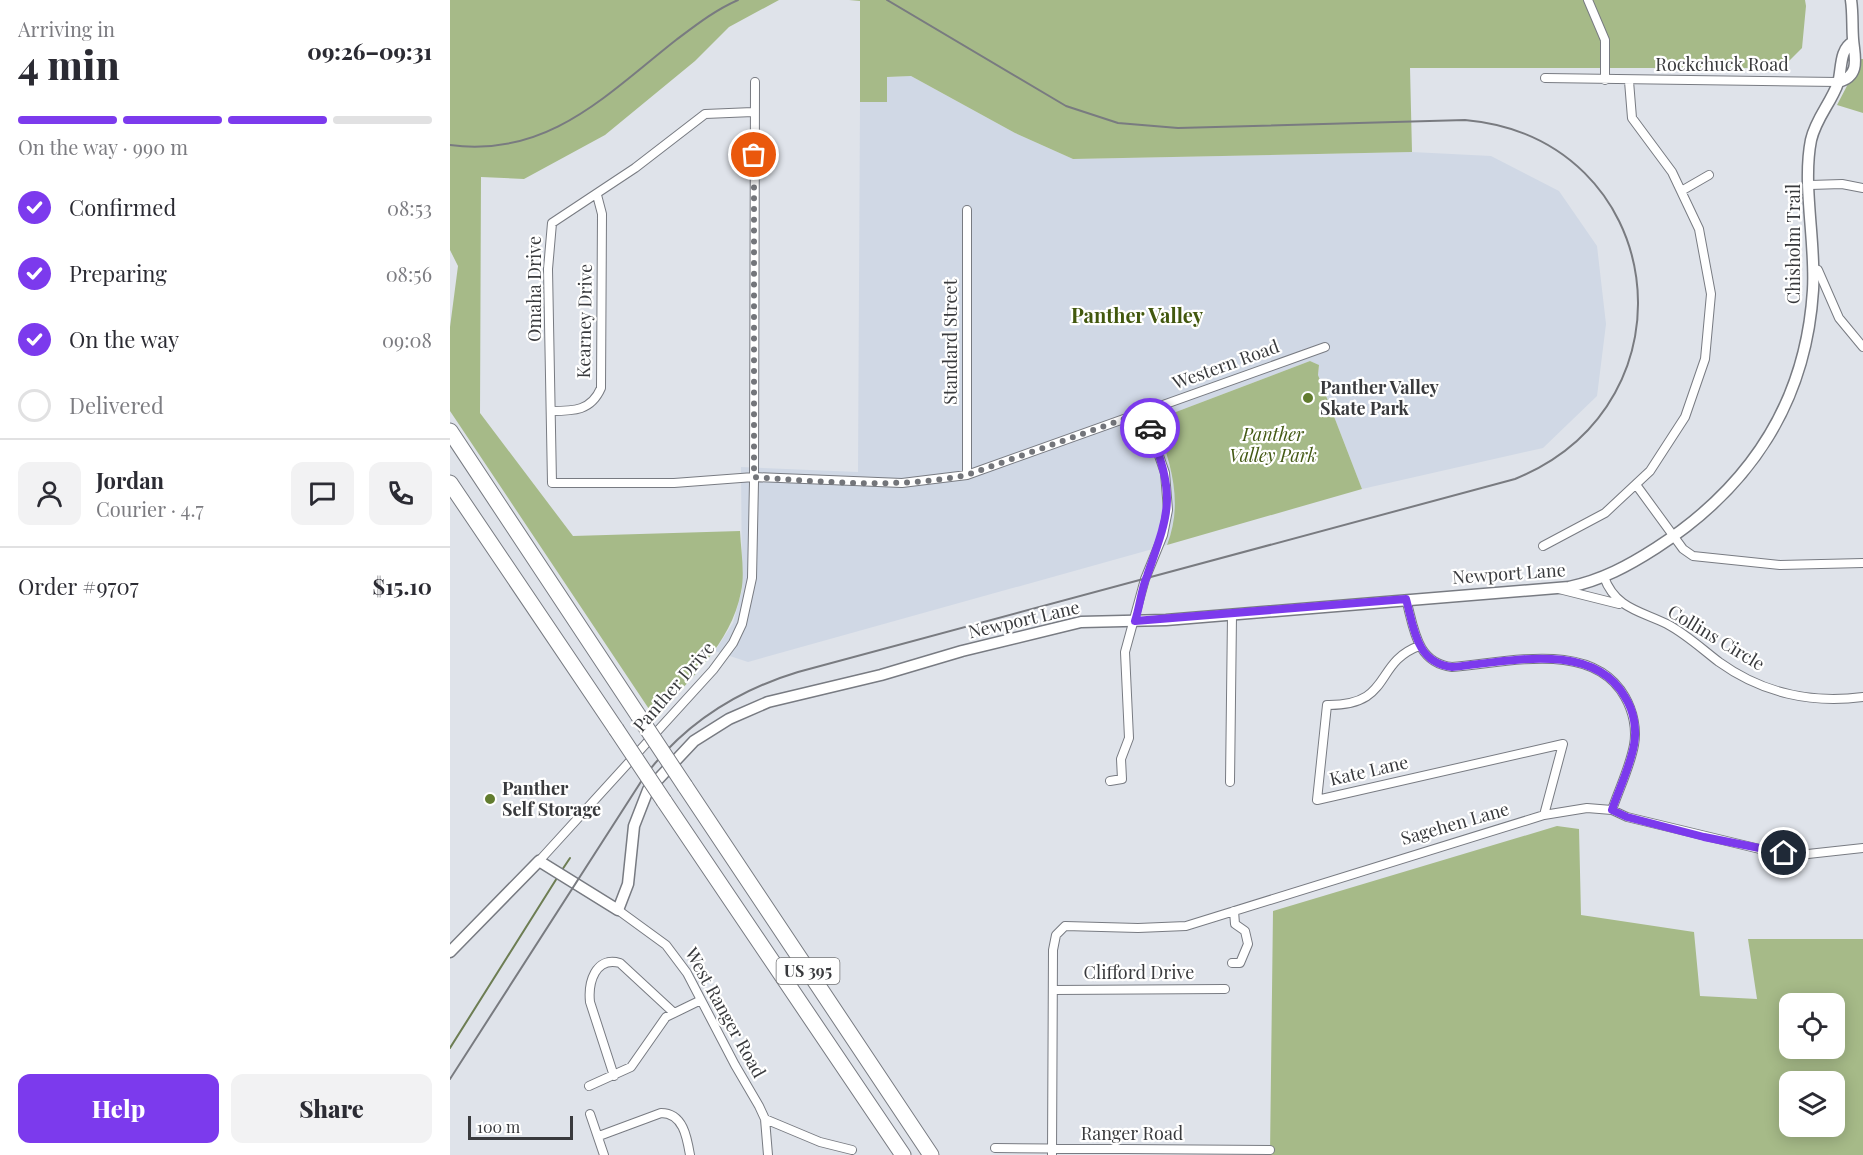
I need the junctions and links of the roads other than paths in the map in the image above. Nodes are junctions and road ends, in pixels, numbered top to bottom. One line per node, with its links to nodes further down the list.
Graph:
1 (1588, 0): 5 (street)
2 (1851, 0): 3 (street)
3 (1858, 16): 8 (street, Chisholm Trail)
4 (1545, 78): 5 (street, Rockchuck Road)
5 (1605, 80): 6 (street, Rockchuck Road)
6 (1629, 81): 8 (street, Rockchuck Road); 13 (street)
7 (755, 82): 9 (street, Panther Drive)
8 (1838, 82): 11 (street, Chisholm Trail)
9 (753, 112): 14 (street, Omaha Drive); 23 (street, Panther Drive)
10 (1709, 175): 13 (street)
11 (1810, 185): 12 (street); 16 (street, Chisholm Trail)
12 (1863, 188)
13 (1683, 190): 26 (street)
14 (597, 195): 19 (street, Omaha Drive); 19 (street, Kearney Drive)
15 (967, 210): 22 (street, Standard Street)
16 (1813, 272): 18 (street); 27 (street, Chisholm Trail)
17 (1325, 347): 20 (street, Western Road)
18 (1863, 347)
19 (551, 411): 25 (street, Omaha Drive)
20 (1144, 412): 22 (street, Western Road); 35 (street)
21 (450, 431): 65 (highway, US 395, bridge)
22 (967, 475): 23 (street, Western Road)
23 (754, 477): 25 (street, Western Road); 43 (street, Panther Drive)
24 (450, 483): 64 (highway, US 395, bridge)
25 (674, 483)
26 (1637, 486): 27 (street); 28 (street)
27 (1674, 536): 29 (street); 30 (street, Chisholm Trail)
28 (1543, 546)
29 (1863, 563)
30 (1604, 577): 31 (street, Newport Lane); 33 (street)
31 (1558, 589): 32 (street, Newport Lane); 33 (street, Collins Circle)
32 (1406, 599): 34 (street, Newport Lane); 36 (street)
33 (1622, 605): 37 (street, Collins Circle)
34 (1232, 615): 35 (street, Newport Lane); 39 (street)
35 (1135, 621): 38 (street); 44 (street, Newport Lane)
36 (1419, 646): 40 (street); 41 (street, Kate Lane)
37 (1863, 697)
38 (1110, 781)
39 (1230, 782)
40 (1612, 810): 41 (street, Sagehen Lane); 42 (street, Sagehen Lane)
41 (1544, 815): 45 (street, Sagehen Lane)
42 (1863, 848)
43 (539, 861): 44 (street, West Ranger Road); 46 (street, Panther Drive)
44 (618, 910): 50 (street, West Ranger Road)
45 (1234, 911): 47 (street); 49 (street, Sagehen Lane)
46 (450, 952)
47 (1232, 963)
48 (1225, 989): 49 (street, Clifford Drive)
49 (1053, 990): 60 (street)
50 (701, 1000): 51 (street); 55 (street, West Ranger Road)
51 (673, 1012): 52 (street); 52 (street)
52 (614, 1076): 53 (street)
53 (589, 1086)
54 (590, 1114): 56 (street)
55 (765, 1119): 58 (street); 63 (street)
56 (599, 1136): 61 (street); 62 (street)
57 (995, 1148): 60 (street, Ranger Road)
58 (852, 1150)
59 (1270, 1150): 60 (street, Ranger Road)
60 (1052, 1152)
61 (604, 1155)
62 (690, 1155)
63 (768, 1155)
64 (903, 1155)
65 (931, 1155)

